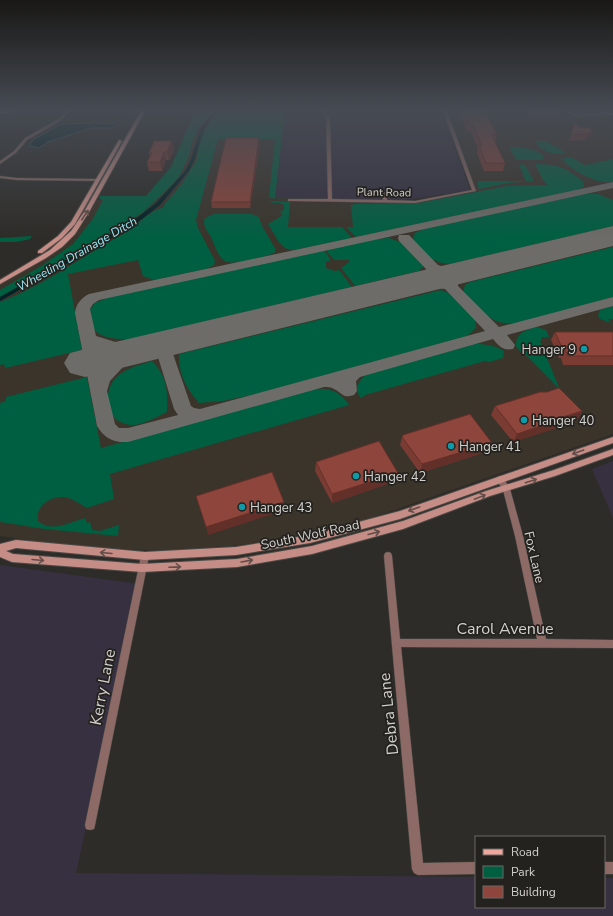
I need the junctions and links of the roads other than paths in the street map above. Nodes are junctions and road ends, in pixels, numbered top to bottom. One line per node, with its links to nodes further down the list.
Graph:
1 (13, 154): 6 (street)
2 (113, 154): 8 (main road)
3 (119, 154): 14 (main road, one-way to 3)
4 (329, 154): 11 (street)
5 (460, 154): 12 (street, Plant Road)
6 (0, 163)
7 (0, 177): 8 (street)
8 (98, 180): 13 (main road)
9 (384, 193): 12 (street)
10 (290, 200): 11 (street, Plant Road)
11 (330, 200): 12 (street, Plant Road)
12 (385, 202)
13 (0, 276)
14 (0, 282)
15 (613, 440): 17 (main road, South Wolf Road, one-way to 17)
16 (613, 452): 18 (main road, South Wolf Road, one-way to 16)
17 (500, 479): 18 (street, Fox Lane); 21 (main road, South Wolf Road, one-way to 21)
18 (506, 488): 23 (main road, South Wolf Road, one-way to 18); 25 (street, Fox Lane)
19 (0, 548): 21 (main road, South Wolf Road, one-way to 19)
20 (0, 552): 23 (main road, South Wolf Road, one-way to 23)
21 (145, 556): 23 (street, Kerry Lane)
22 (388, 556): 24 (street, Debra Lane)
23 (142, 568): 27 (street, Kerry Lane)
24 (396, 643): 25 (street, Carol Avenue); 28 (street, Debra Lane)
25 (542, 643): 26 (street, Carol Avenue)
26 (613, 644)
27 (90, 825)
28 (475, 868)

